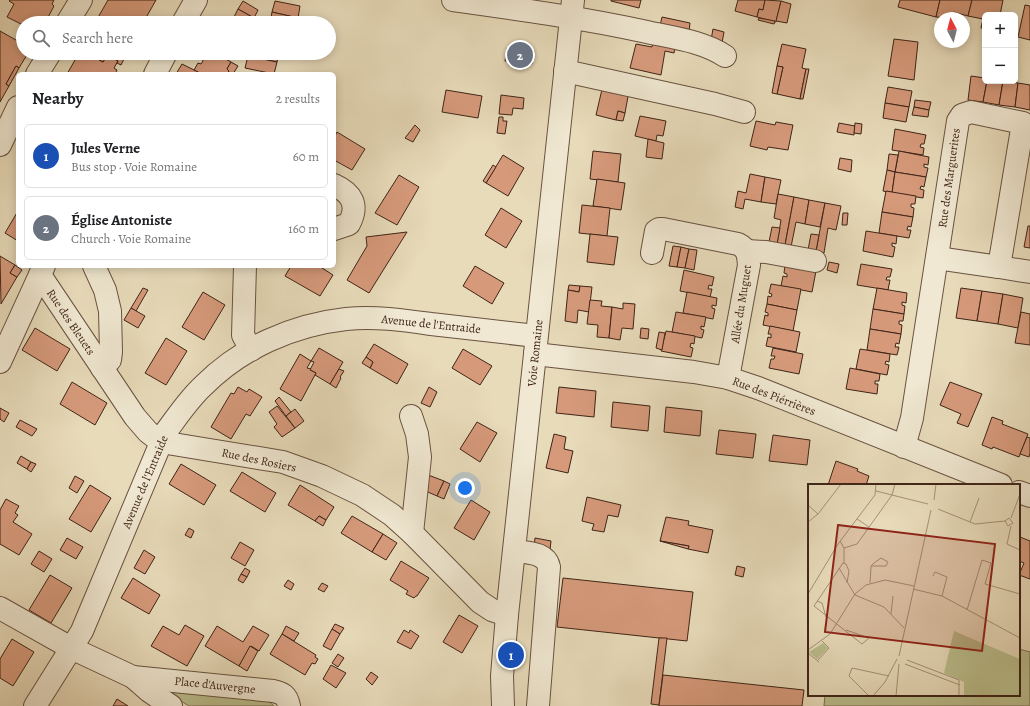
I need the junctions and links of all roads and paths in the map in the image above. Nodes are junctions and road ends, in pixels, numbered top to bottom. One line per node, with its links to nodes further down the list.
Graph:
1 (81, 0): 5 (street)
2 (196, 0): 6 (street)
3 (453, 0): 4 (street)
4 (572, 9): 7 (street); 12 (street, Voie Romaine)
5 (71, 16)
6 (187, 16)
7 (725, 56)
8 (46, 60): 10 (street)
9 (162, 60): 11 (street)
10 (38, 72)
11 (156, 72)
12 (565, 72): 14 (street); 28 (street, Voie Romaine)
13 (16, 111): 16 (street)
14 (744, 112)
15 (1026, 124): 21 (street, Rue des Marguerites); 23 (street, Rue des Marguerites)
16 (0, 145)
17 (336, 186): 18 (street)
18 (336, 228)
19 (747, 251): 20 (street, Allée du Muguet); 22 (street); 32 (street, Allée du Muguet)
20 (652, 253)
21 (938, 258): 23 (street); 35 (street, Rue des Marguerites)
22 (815, 261)
23 (999, 267): 27 (street)
24 (95, 268): 31 (street, Rue des Bleuets)
25 (245, 268): 29 (street)
26 (42, 271): 30 (street, Rue des Bleuets); 31 (street, Rue des Bleuets)
27 (1030, 272)
28 (536, 345): 29 (street, Avenue de l'Entraide); 32 (street, Rue des Piérrières); 40 (street, Voie Romaine)
29 (250, 350): 34 (street, Avenue de l'Entraide)
30 (0, 362)
31 (102, 368): 34 (street, Rue des Bleuets)
32 (728, 378): 35 (street, Rue des Piérrières)
33 (410, 416): 39 (street)
34 (161, 442): 39 (street, Rue des Rosiers); 43 (street, Avenue de l'Entraide)
35 (904, 446): 36 (street, Rue des Piérrières)
36 (999, 484)
37 (1020, 492): 38 (street)
38 (1030, 496)
39 (412, 533): 42 (street, Rue des Rosiers)
40 (514, 551): 42 (street, Voie Romaine); 49 (street)
41 (0, 608): 43 (street, Place d'Auvergne)
42 (507, 615): 48 (street, Voie Romaine)
43 (71, 648): 44 (street, Place d'Auvergne); 45 (street, Avenue de l'Entraide)
44 (133, 677): 46 (street, Place d'Auvergne); 47 (street, Place d'Auvergne)
45 (35, 706)
46 (171, 706)
47 (289, 706)
48 (503, 706)
49 (538, 706)

